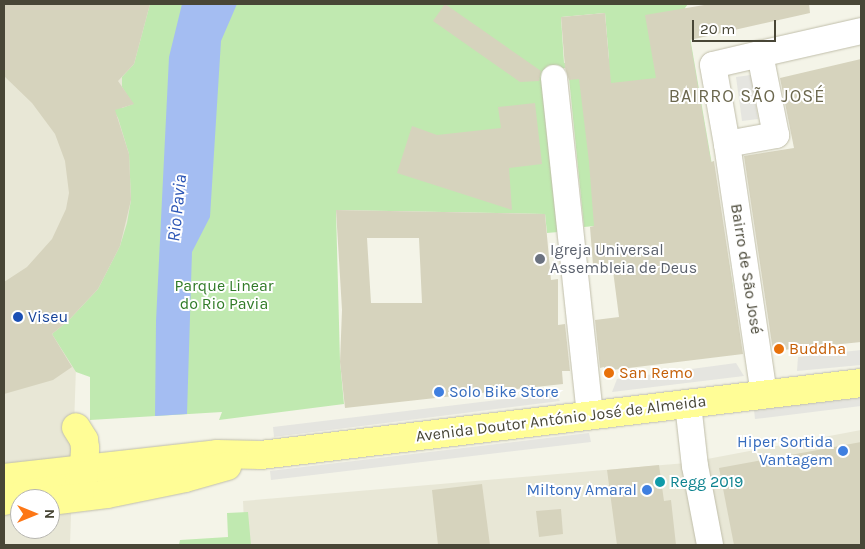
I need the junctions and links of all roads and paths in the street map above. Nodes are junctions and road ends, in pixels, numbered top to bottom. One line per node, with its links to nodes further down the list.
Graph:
1 (861, 31): 2 (street, Bairro de São José)
2 (760, 54): 4 (street, Bairro de São José); 4 (street)
3 (554, 78): 8 (street)
4 (727, 144): 6 (street, Bairro de São José)
5 (861, 384): 6 (main road, Avenida Doutor António José de Almeida)
6 (764, 395): 7 (main road, Avenida Doutor António José de Almeida)
7 (688, 404): 8 (main road, Avenida Doutor António José de Almeida); 15 (street)
8 (590, 416): 10 (main road, Avenida Doutor António José de Almeida)
9 (76, 427): 11 (main road)
10 (217, 462): 11 (main road, Avenida Doutor António José de Almeida); 13 (main road, Avenida Doutor António José de Almeida)
11 (88, 468): 12 (main road, Avenida Doutor António José de Almeida); 14 (main road)
12 (4, 478)
13 (60, 500)
14 (4, 501)
15 (710, 545)

